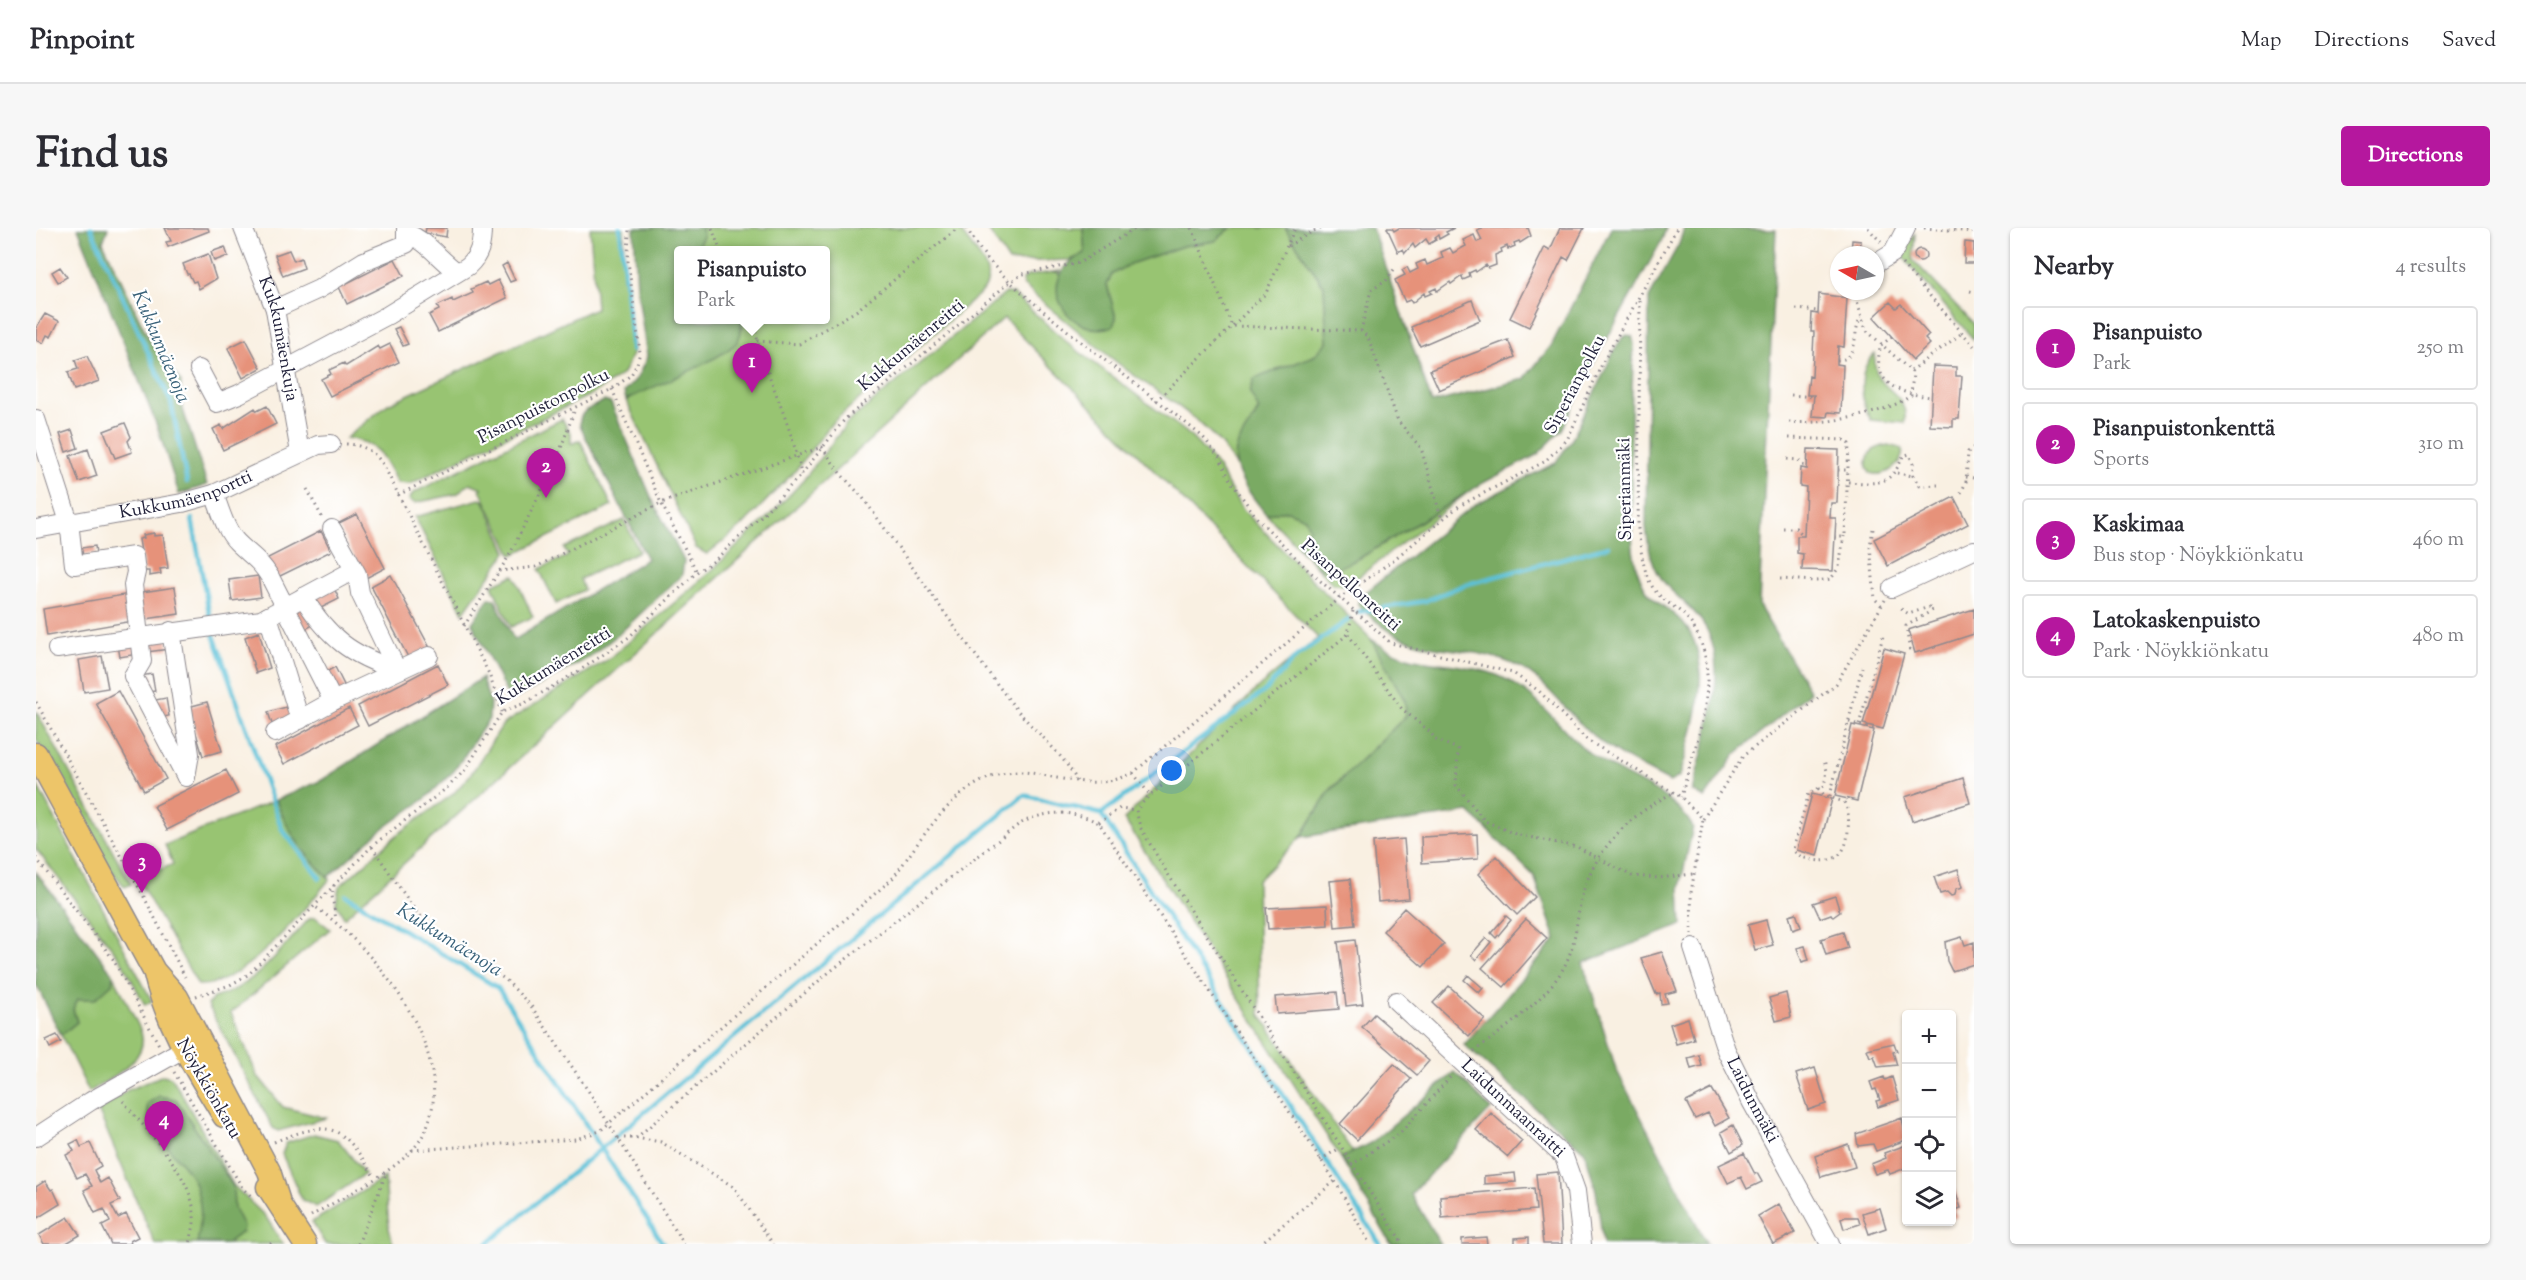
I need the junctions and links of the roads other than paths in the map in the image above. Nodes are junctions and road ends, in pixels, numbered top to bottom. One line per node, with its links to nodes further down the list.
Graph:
1 (243, 228): 7 (street, Kukkumäenkuja)
2 (482, 228): 6 (street)
3 (1906, 228): 5 (street)
4 (406, 230): 6 (street); 7 (street)
5 (1884, 258)
6 (457, 272): 8 (street)
7 (275, 309): 8 (street, Kukkumäenkuja)
8 (286, 368): 9 (street); 12 (street, Kukkumäenkuja)
9 (199, 369)
10 (36, 419): 14 (street)
11 (331, 444): 12 (street, Kukkumäenportti)
12 (300, 453): 13 (street, Kukkumäenportti)
13 (214, 494): 14 (street, Kukkumäenportti); 21 (street)
14 (69, 522): 15 (street, Kukkumäenportti); 24 (street)
15 (36, 529)
16 (332, 529): 18 (street)
17 (1974, 550): 19 (street)
18 (354, 570): 20 (street); 27 (street)
19 (1892, 588)
20 (303, 597): 21 (street); 27 (street)
21 (284, 606): 22 (street); 28 (street)
22 (268, 616): 23 (street); 29 (street)
23 (171, 631): 24 (street); 24 (street)
24 (140, 636): 25 (street)
25 (57, 649)
26 (429, 656): 27 (street)
27 (397, 670): 28 (street)
28 (333, 701): 29 (street)
29 (300, 720): 30 (street)
30 (274, 733)
31 (36, 754): 34 (main road, Nöykkiönkatu)
32 (1693, 948): 38 (street, Laidunmäki)
33 (1396, 1001): 37 (street, Laidunmaanraitti)
34 (192, 1044): 35 (street); 36 (main road, Nöykkiönkatu)
35 (36, 1137)
36 (305, 1244)
37 (1582, 1244)
38 (1830, 1244)

